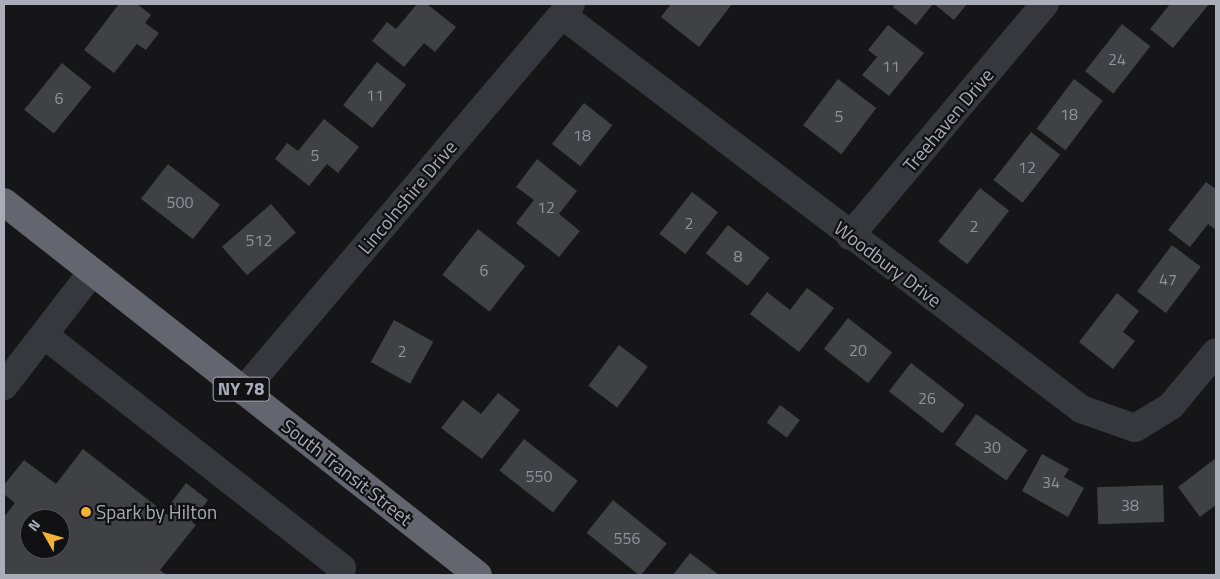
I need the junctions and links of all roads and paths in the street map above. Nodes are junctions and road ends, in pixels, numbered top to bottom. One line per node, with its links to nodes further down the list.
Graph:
1 (1045, 4): 4 (street, Treehaven Drive)
2 (567, 9): 4 (street, Woodbury Drive); 9 (street, Lincolnshire Drive)
3 (4, 202): 5 (highway, South Transit Street / NY 78)
4 (850, 236): 7 (street, Woodbury Drive)
5 (92, 272): 6 (street); 9 (highway, South Transit Street / NY 78)
6 (44, 334): 8 (street); 10 (street)
7 (1216, 352)
8 (4, 386)
9 (244, 390): 11 (highway, South Transit Street / NY 78)
10 (340, 575)
11 (478, 575)

